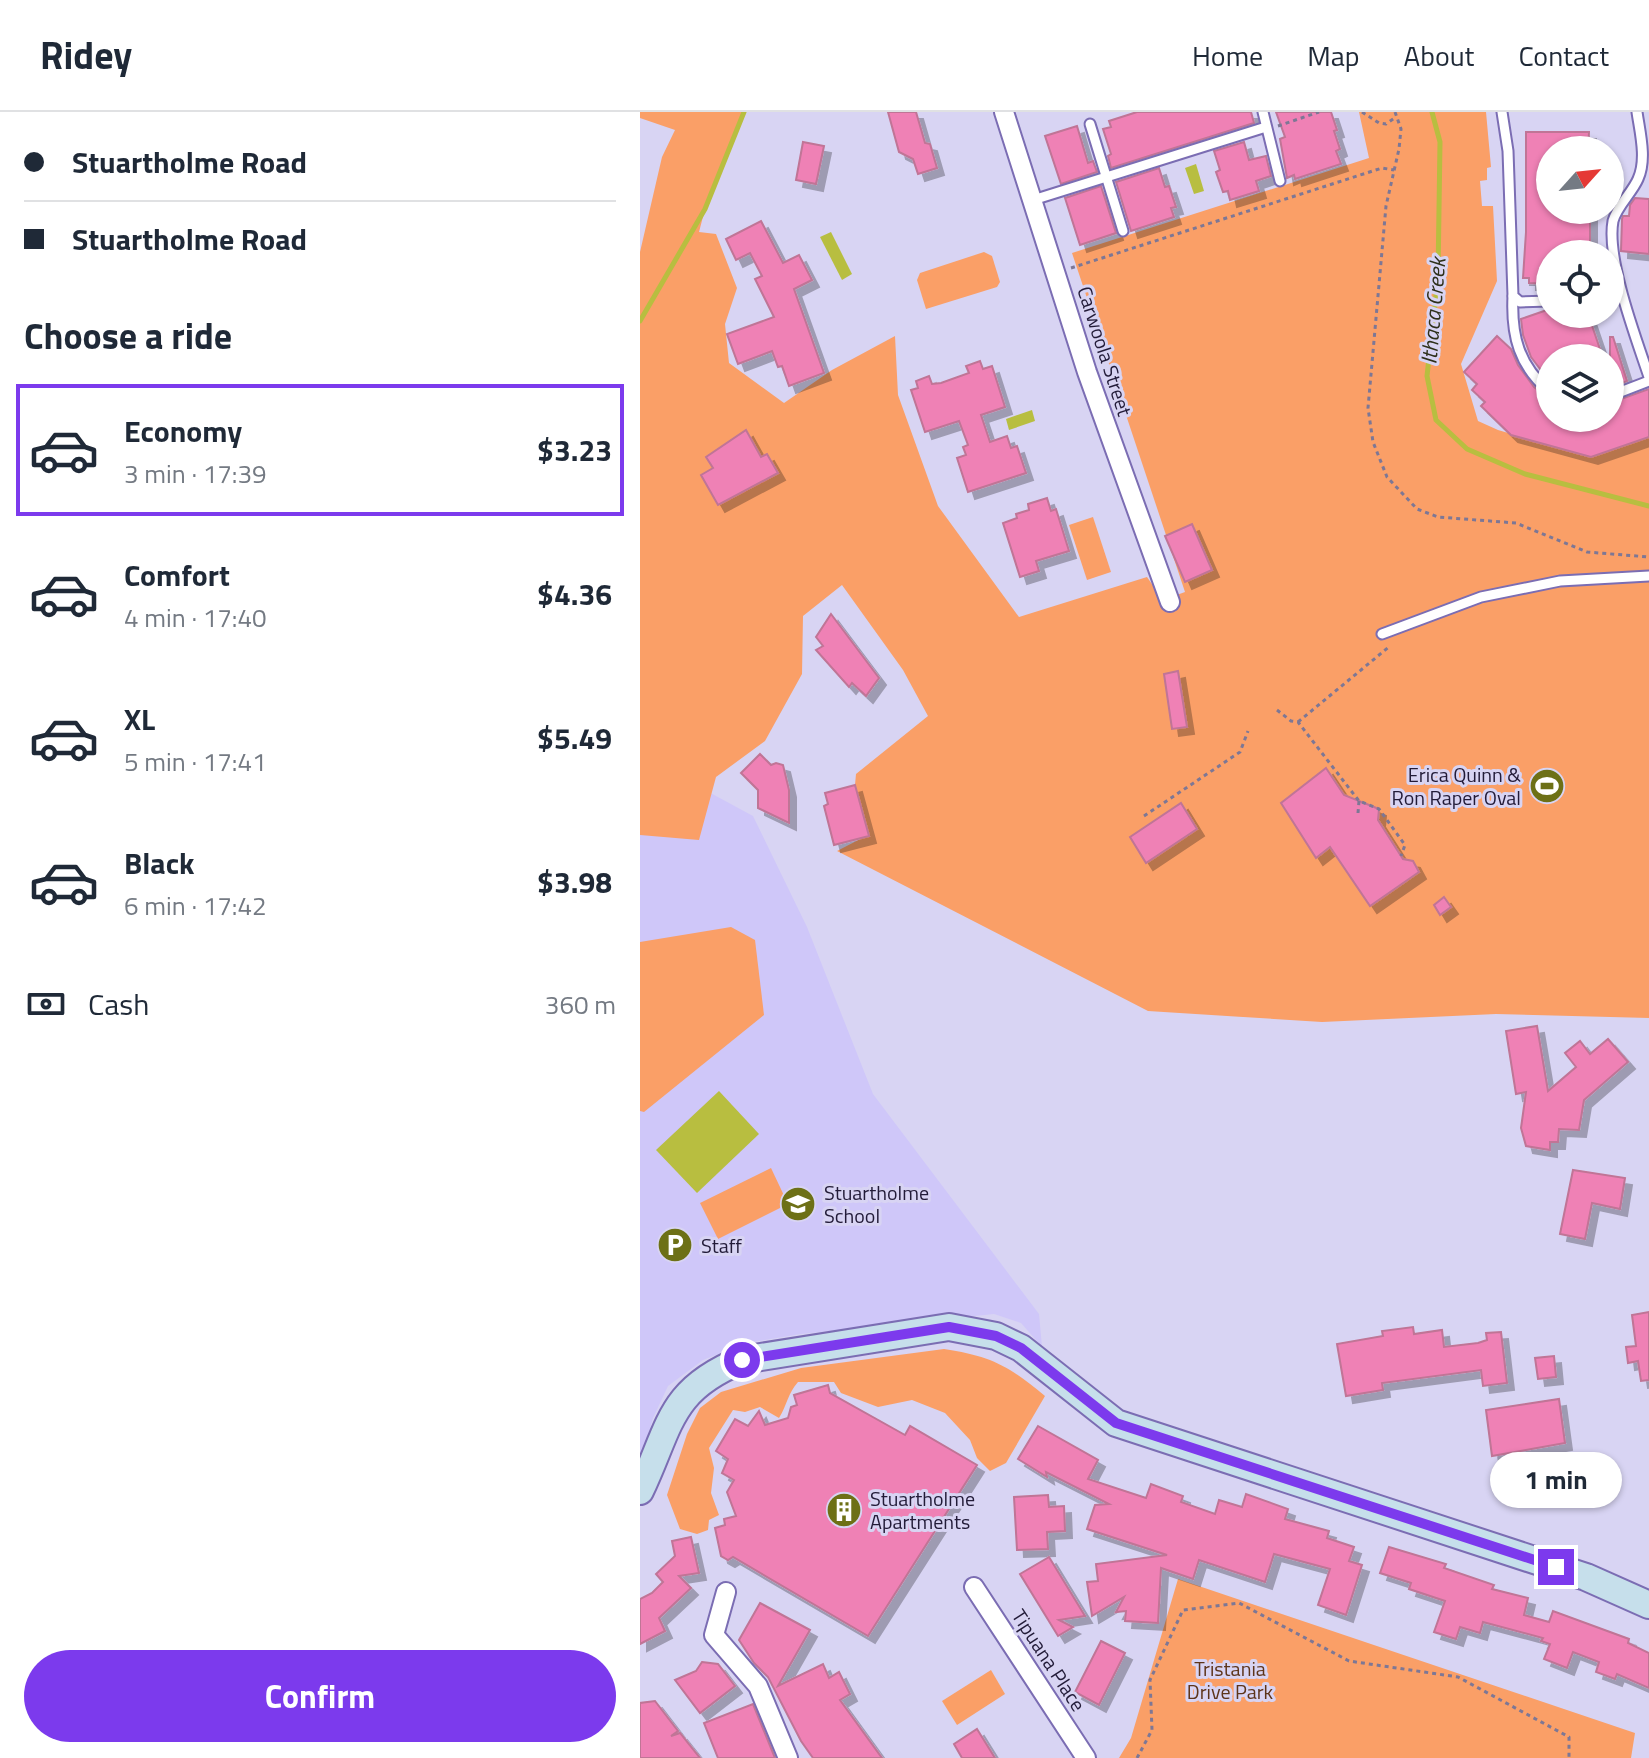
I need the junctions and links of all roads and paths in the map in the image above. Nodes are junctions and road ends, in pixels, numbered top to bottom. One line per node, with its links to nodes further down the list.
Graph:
1 (1004, 112): 13 (street, Carwoola Street)
2 (1263, 112): 9 (lane)
3 (1319, 112): 9 (path)
4 (1362, 112): 7 (path)
5 (1502, 112): 16 (lane)
6 (1637, 112): 18 (lane)
7 (1396, 114): 10 (path)
8 (1090, 124): 11 (lane)
9 (1267, 129): 11 (lane); 12 (lane)
10 (1394, 170): 15 (path); 21 (path)
11 (1106, 177): 13 (lane); 14 (lane)
12 (1280, 181)
13 (1033, 200): 15 (street, Carwoola Street)
14 (1123, 231)
15 (1056, 273): 23 (street, Carwoola Street)
16 (1513, 296): 17 (lane); 19 (lane)
17 (1536, 301)
18 (1649, 379): 20 (lane)
19 (1536, 380)
20 (1624, 390)
21 (1649, 557)
22 (1649, 576): 24 (lane)
23 (1170, 602)
24 (1382, 634)
25 (1390, 646): 27 (path)
26 (1277, 710): 27 (path)
27 (1298, 722): 29 (path)
28 (1248, 731): 31 (path)
29 (1359, 801): 30 (path); 32 (path)
30 (1358, 813)
31 (1144, 816)
32 (1401, 856)
33 (640, 1491): 36 (main road)
34 (974, 1587): 38 (street, Tipuana Place)
35 (726, 1592): 37 (street)
36 (1649, 1605)
37 (788, 1758)
38 (1086, 1758)
39 (1137, 1758): 40 (path)
40 (1569, 1758)

